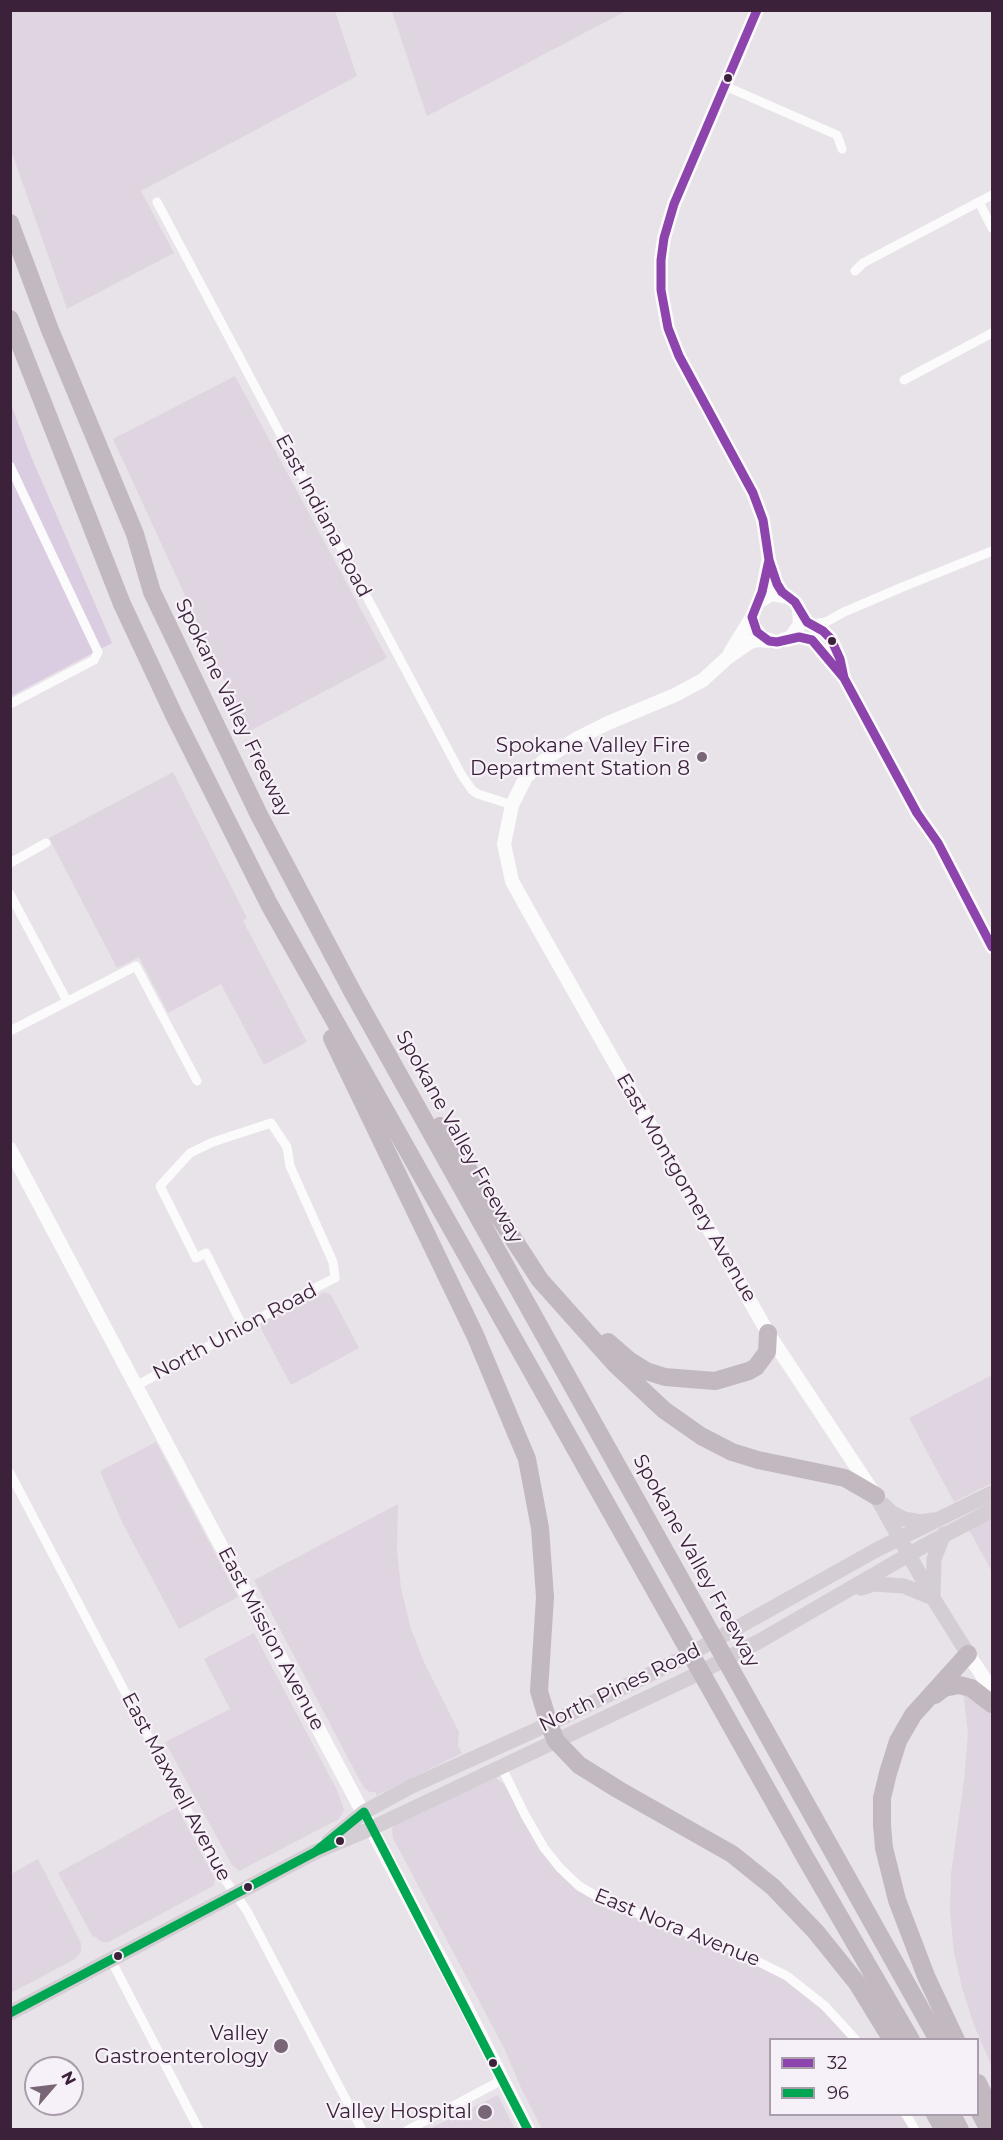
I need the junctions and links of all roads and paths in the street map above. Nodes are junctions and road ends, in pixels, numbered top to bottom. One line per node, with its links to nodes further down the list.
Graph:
1 (757, 10): 2 (street)
2 (725, 86): 3 (street); 15 (street)
3 (842, 149)
4 (993, 195): 6 (street)
5 (157, 202): 28 (street, East Indiana Road)
6 (979, 202): 8 (street); 9 (street)
7 (10, 223): 34 (highway, Spokane Valley Freeway)
8 (993, 228)
9 (855, 271)
10 (10, 319): 32 (highway)
11 (993, 333): 12 (street)
12 (904, 380)
13 (10, 466): 27 (street)
14 (993, 551): 19 (street)
15 (769, 560): 16 (street); 17 (street)
16 (788, 597): 17 (street); 18 (street)
17 (758, 602): 20 (street)
18 (799, 608): 21 (street); 24 (street)
19 (837, 616): 21 (street); 22 (street)
20 (752, 617): 23 (street); 25 (street)
21 (807, 622): 22 (street)
22 (826, 634): 26 (street)
23 (769, 641): 24 (street); 25 (street)
24 (785, 641): 26 (street)
25 (728, 658): 28 (street, East Montgomery Avenue)
26 (844, 678): 33 (street)
27 (10, 704)
28 (512, 805): 41 (street, East Montgomery Avenue)
29 (46, 843): 30 (street)
30 (10, 862)
31 (10, 894): 35 (street)
32 (269, 904): 57 (highway); 68 (highway)
33 (993, 947)
34 (352, 991): 39 (highway); 69 (highway, Spokane Valley Freeway)
35 (67, 1001): 36 (street); 37 (street)
36 (10, 1031)
37 (197, 1081)
38 (10, 1149): 42 (street, East Mission Avenue)
39 (540, 1280): 41 (highway); 45 (highway)
40 (243, 1328): 40 (street, North Union Road); 42 (street, North Union Road)
41 (768, 1333): 45 (street, East Montgomery Avenue)
42 (136, 1386): 60 (street, East Mission Avenue)
43 (10, 1473): 63 (street, East Maxwell Avenue)
44 (993, 1493): 47 (main road, North Pines Road)
45 (876, 1496): 47 (main road); 49 (main road, East Montgomery Avenue)
46 (993, 1510): 48 (main road, North Pines Road)
47 (940, 1519): 49 (main road, North Pines Road)
48 (944, 1534): 50 (main road, North Pines Road); 52 (main road)
49 (899, 1539): 50 (main road, East Montgomery Avenue); 57 (main road, North Pines Road)
50 (908, 1555): 51 (main road, North Pines Road); 52 (main road, East Montgomery Avenue)
51 (846, 1591): 52 (main road); 58 (main road, North Pines Road)
52 (933, 1598): 53 (main road, East Montgomery Avenue)
53 (969, 1654): 54 (street); 55 (highway)
54 (993, 1690)
55 (924, 1703): 56 (highway); 70 (highway)
56 (993, 1704)
57 (549, 1724): 58 (highway); 60 (main road, North Pines Road)
58 (556, 1741): 59 (main road, North Pines Road); 67 (highway)
59 (501, 1766): 61 (main road, North Pines Road); 66 (street, East Nora Avenue)
60 (364, 1812): 61 (street, East Mission Avenue); 62 (main road, North Pines Road)
61 (372, 1828): 62 (main road, North Pines Road); 71 (street, East Mission Avenue)
62 (315, 1852): 63 (main road, North Pines Road)
63 (235, 1895): 64 (main road, North Pines Road); 79 (street, East Maxwell Avenue)
64 (111, 1960): 65 (main road, North Pines Road); 78 (street)
65 (10, 2013)
66 (854, 2038)
67 (891, 2038)
68 (910, 2038)
69 (937, 2038)
70 (955, 2038)
71 (502, 2080): 80 (street); 81 (street, East Mission Avenue)
72 (979, 2085): 74 (highway)
73 (979, 2111): 85 (highway)
74 (993, 2113)
75 (907, 2116): 82 (street)
76 (936, 2116): 83 (highway)
77 (953, 2116): 84 (highway)
78 (199, 2130)
79 (362, 2130)
80 (408, 2130)
81 (528, 2130)
82 (915, 2130)
83 (944, 2130)
84 (960, 2130)
85 (989, 2130)

